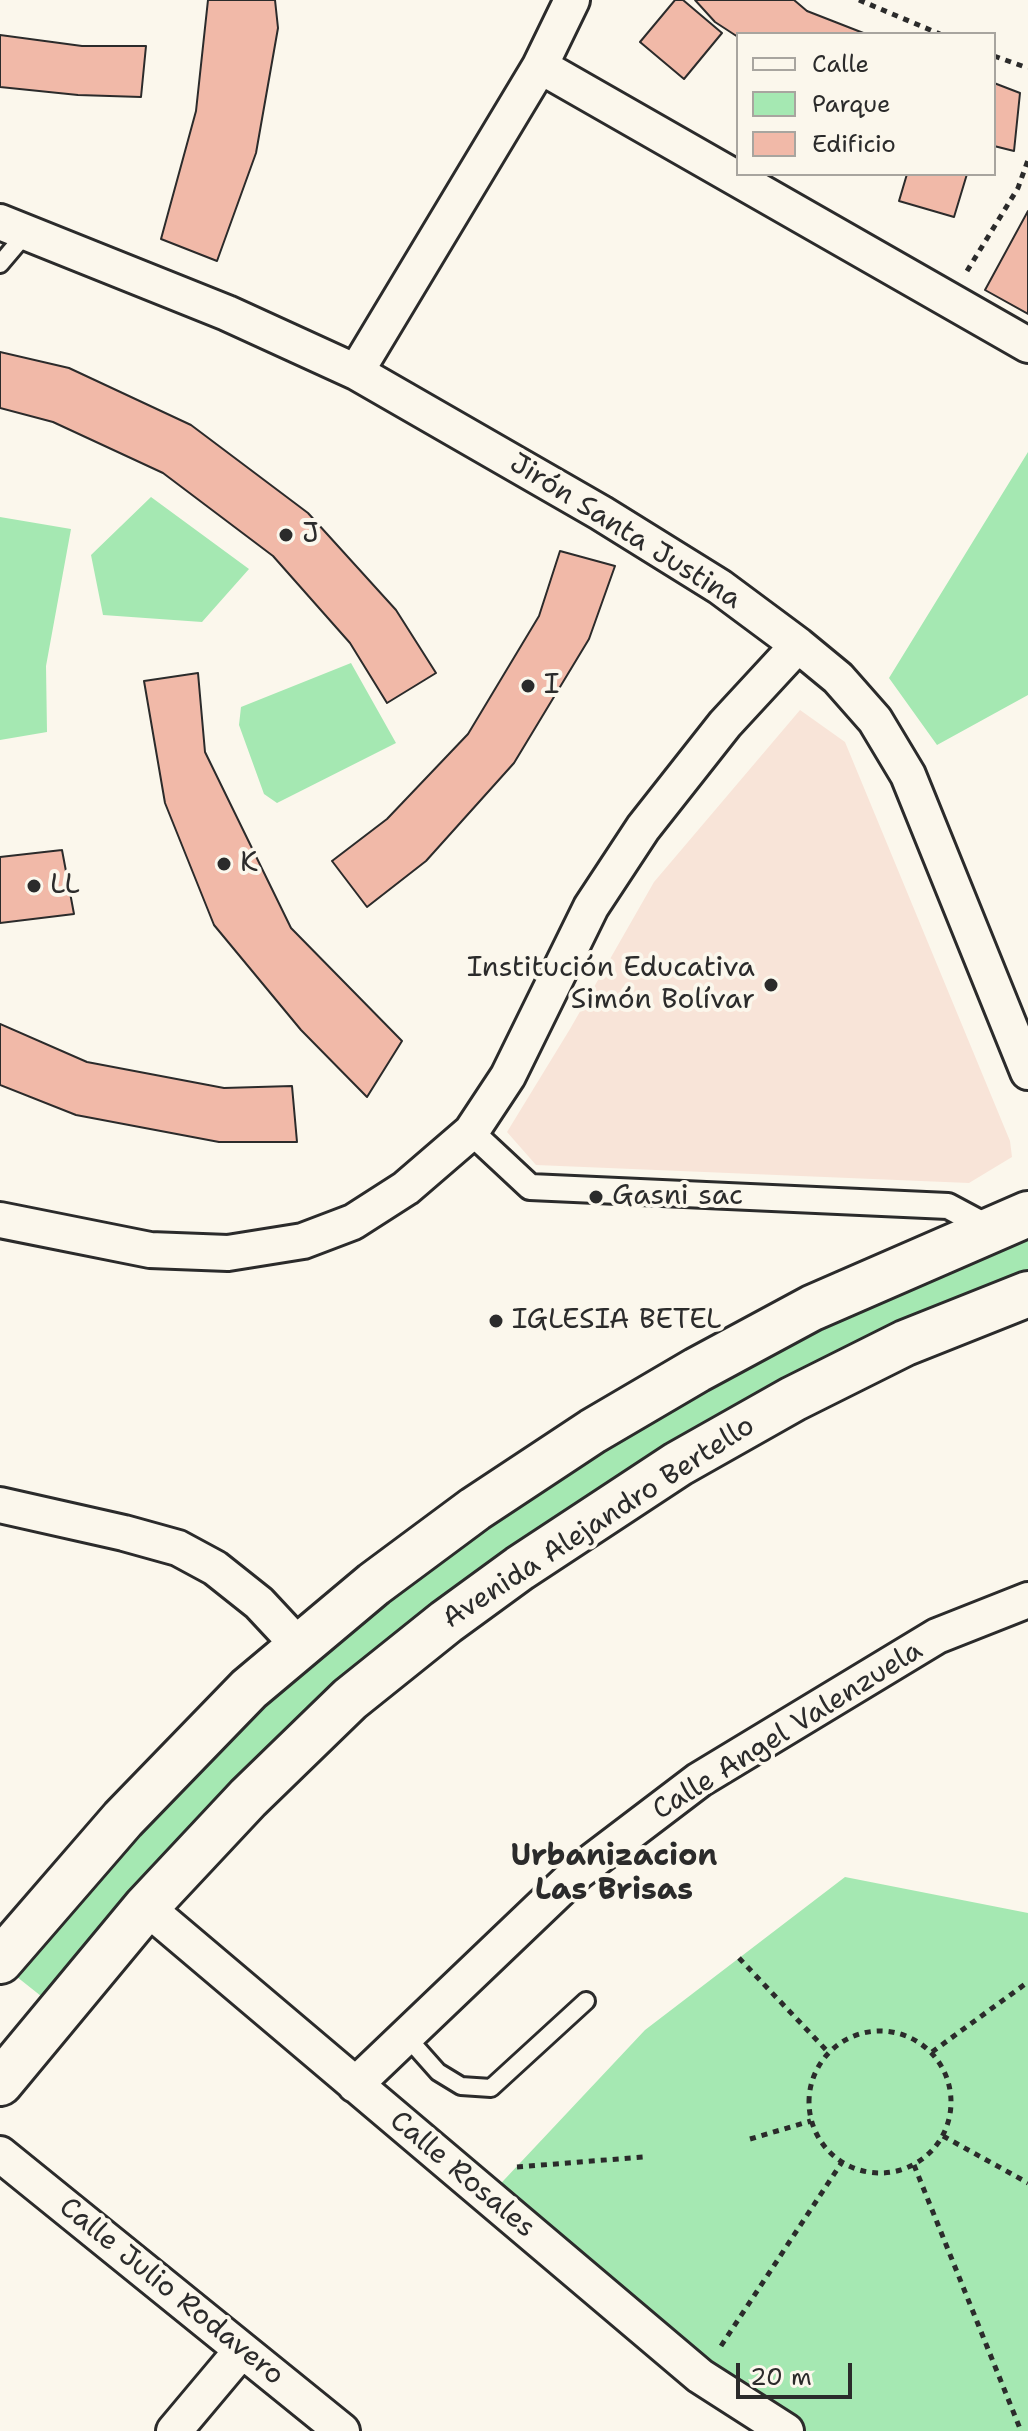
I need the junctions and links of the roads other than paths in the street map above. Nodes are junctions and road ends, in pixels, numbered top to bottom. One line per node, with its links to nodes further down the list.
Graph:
1 (572, 0): 2 (street)
2 (540, 66): 5 (street); 6 (street)
3 (14, 226): 4 (lane); 6 (street, Jirón Santa Justina)
4 (0, 264)
5 (1028, 345)
6 (356, 372): 7 (street, Jirón Santa Justina)
7 (798, 645): 8 (street, Jirón Santa Justina); 9 (street)
8 (1028, 1072)
9 (471, 1132): 10 (street); 11 (street)
10 (0, 1220)
11 (1009, 1221): 15 (main road)
12 (1028, 1294): 16 (main road, Avenida Alejandro Bertello)
13 (0, 1505): 15 (street)
14 (1028, 1600): 19 (street, Calle Angel Valenzuela)
15 (300, 1647): 17 (main road)
16 (146, 1907): 20 (main road, Avenida Alejandro Bertello); 21 (street, Calle Rosales)
17 (0, 1961)
18 (586, 2001): 19 (lane)
19 (406, 2036): 21 (street, Calle Angel Valenzuela)
20 (7, 2059)
21 (355, 2085): 26 (street, Calle Rosales)
22 (0, 2154): 23 (street, Calle Julio Rodavero)
23 (242, 2350): 24 (street); 25 (street, Calle Julio Rodavero)
24 (174, 2431)
25 (342, 2431)
26 (786, 2431)

